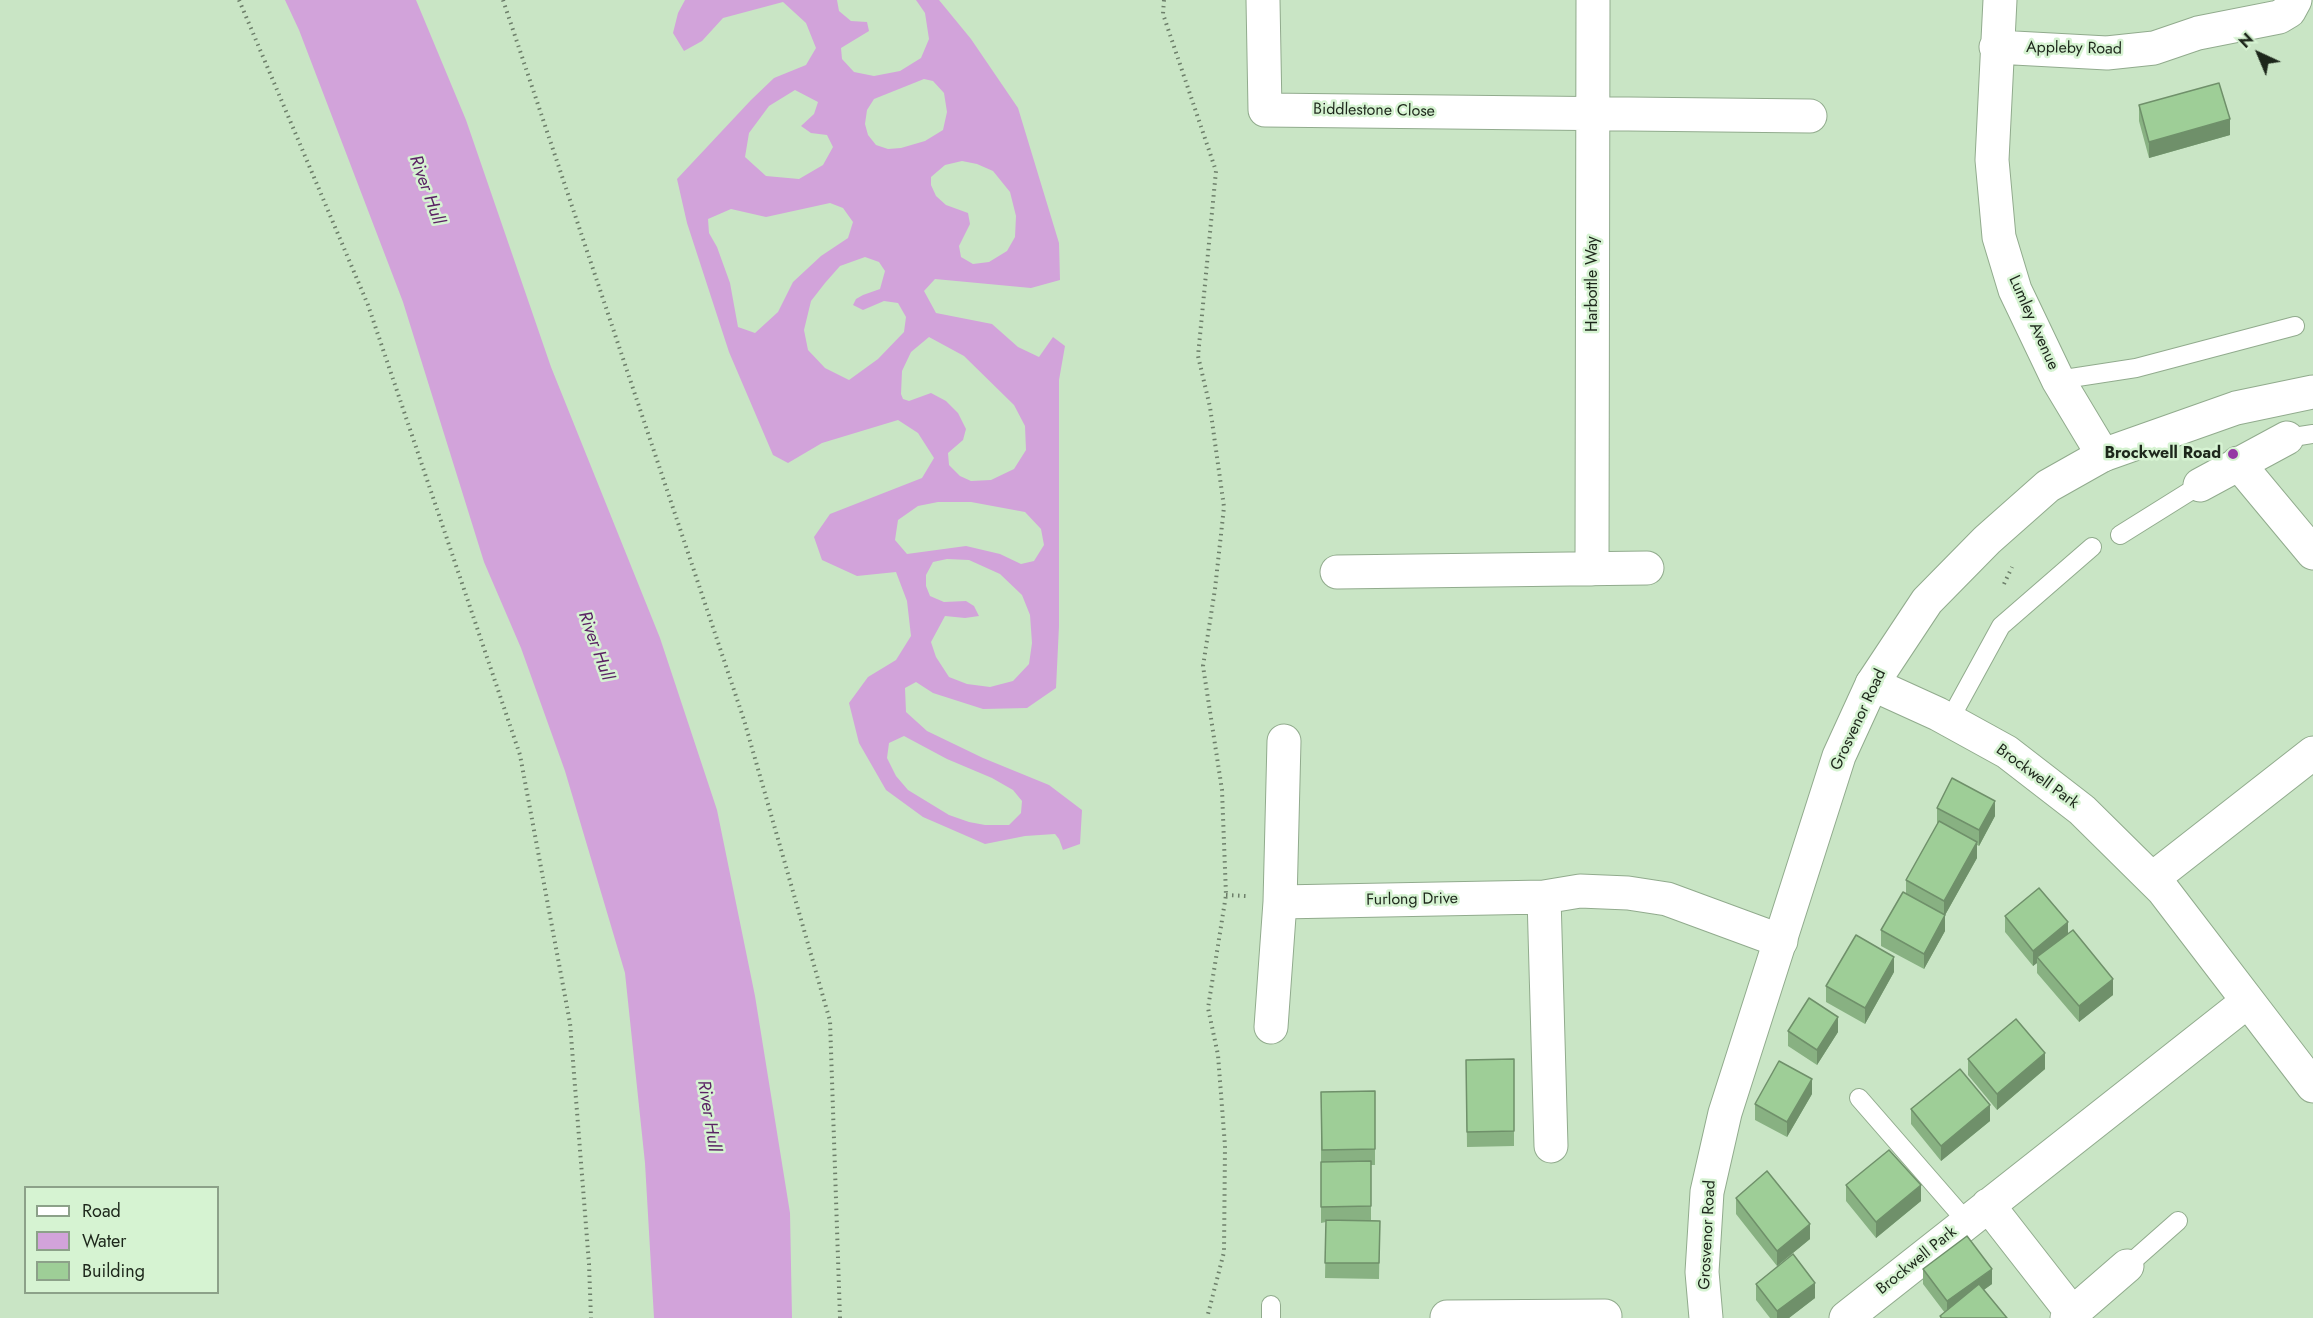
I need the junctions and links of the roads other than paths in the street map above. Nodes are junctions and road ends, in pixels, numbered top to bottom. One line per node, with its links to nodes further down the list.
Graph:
1 (1263, 0): 6 (street, Biddlestone Close)
2 (1593, 0): 6 (street, Harbottle Way)
3 (2000, 0): 5 (street, Lumley Avenue)
4 (2299, 10): 5 (street, Appleby Road)
5 (1996, 47): 9 (street, Lumley Avenue)
6 (1593, 114): 7 (street); 19 (street, Harbottle Way)
7 (1810, 116)
8 (2295, 327): 9 (lane)
9 (2058, 380): 12 (street, Lumley Avenue)
10 (2313, 392): 12 (street, Grosvenor Road)
11 (2300, 436): 13 (street)
12 (2103, 455): 21 (street, Grosvenor Road)
13 (2238, 463): 14 (street); 17 (street)
14 (2200, 485): 15 (lane)
15 (2120, 535)
16 (2092, 548): 22 (lane)
17 (2313, 553)
18 (1647, 568): 19 (street)
19 (1592, 569): 20 (street)
20 (1337, 572)
21 (1872, 684): 22 (street, Brockwell Park); 28 (street, Grosvenor Road)
22 (1949, 721): 25 (street, Brockwell Park)
23 (1284, 741): 27 (street)
24 (2313, 753): 25 (street)
25 (2152, 879): 29 (street, Brockwell Park)
26 (1544, 897): 27 (street, Furlong Drive); 28 (street, Furlong Drive); 33 (street)
27 (1280, 902): 30 (street)
28 (1780, 941): 41 (street, Grosvenor Road)
29 (2248, 1001): 31 (street, Brockwell Park); 34 (street, Brockwell Park)
30 (1271, 1027)
31 (2313, 1086)
32 (1859, 1098): 34 (lane)
33 (1551, 1146)
34 (1977, 1213): 38 (street); 42 (street, Brockwell Park)
35 (2178, 1221): 36 (lane)
36 (2127, 1266): 38 (street)
37 (1605, 1316): 40 (street)
38 (2070, 1316)
39 (1448, 1317): 40 (street)
40 (1528, 1317)
41 (1706, 1318)
42 (1846, 1318)

